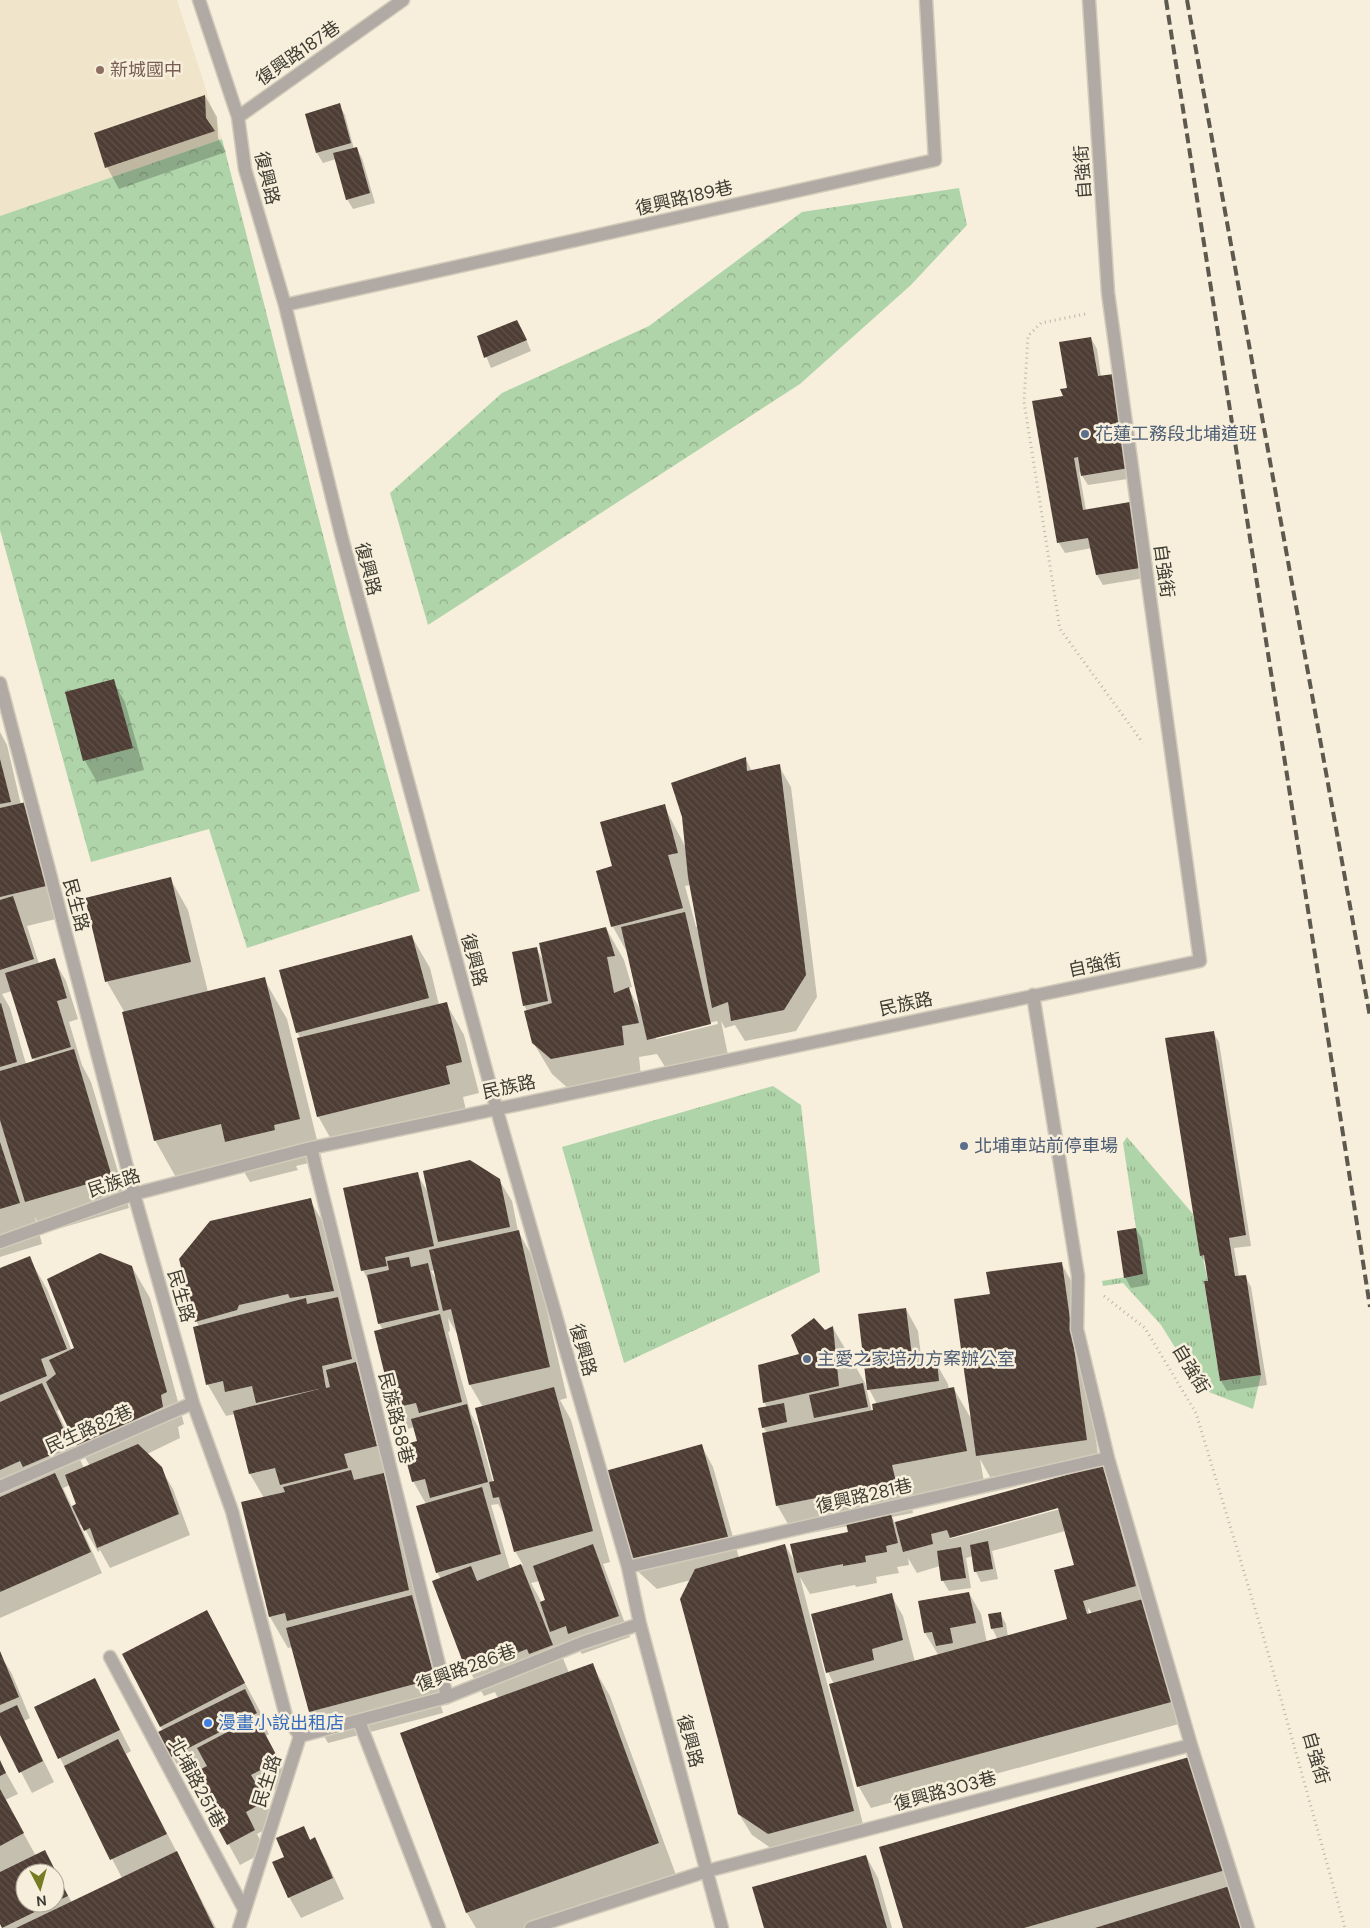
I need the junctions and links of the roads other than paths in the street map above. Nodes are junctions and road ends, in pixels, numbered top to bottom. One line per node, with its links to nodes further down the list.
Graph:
1 (200, 0): 5 (street, 復興路)
2 (403, 0): 5 (street, 復興路187巷)
3 (926, 0): 6 (street, 復興路189巷)
4 (1089, 0): 8 (street, 自強街)
5 (238, 117): 6 (street, 復興路)
6 (285, 305): 9 (street, 復興路)
7 (0, 683): 11 (street, 民生路)
8 (1033, 995): 9 (street, 民族路); 14 (street)
9 (496, 1107): 10 (street, 民族路); 16 (street, 復興路)
10 (311, 1148): 11 (street, 民族路); 19 (street, 民族路58巷)
11 (134, 1194): 12 (street, 民族路); 13 (street, 民生路)
12 (0, 1242)
13 (193, 1403): 15 (street, 民生路82巷); 21 (street, 民生路)
14 (1108, 1458): 16 (street, 復興路281巷); 22 (street)
15 (0, 1487)
16 (628, 1568): 17 (street, 復興路)
17 (640, 1624): 19 (street, 復興路286巷); 23 (street, 復興路)
18 (110, 1657): 24 (street, 北埔路251巷)
19 (447, 1696): 20 (street, 復興路286巷)
20 (359, 1721): 21 (street, 復興路286巷); 26 (street)
21 (300, 1736): 24 (street, 民生路)
22 (1191, 1745): 23 (street, 復興路303巷); 29 (street)
23 (707, 1870): 27 (street, 復興路303巷); 28 (street, 復興路)
24 (244, 1909): 25 (street)
25 (239, 1928)
26 (439, 1928)
27 (531, 1928)
28 (722, 1928)
29 (1248, 1928)

